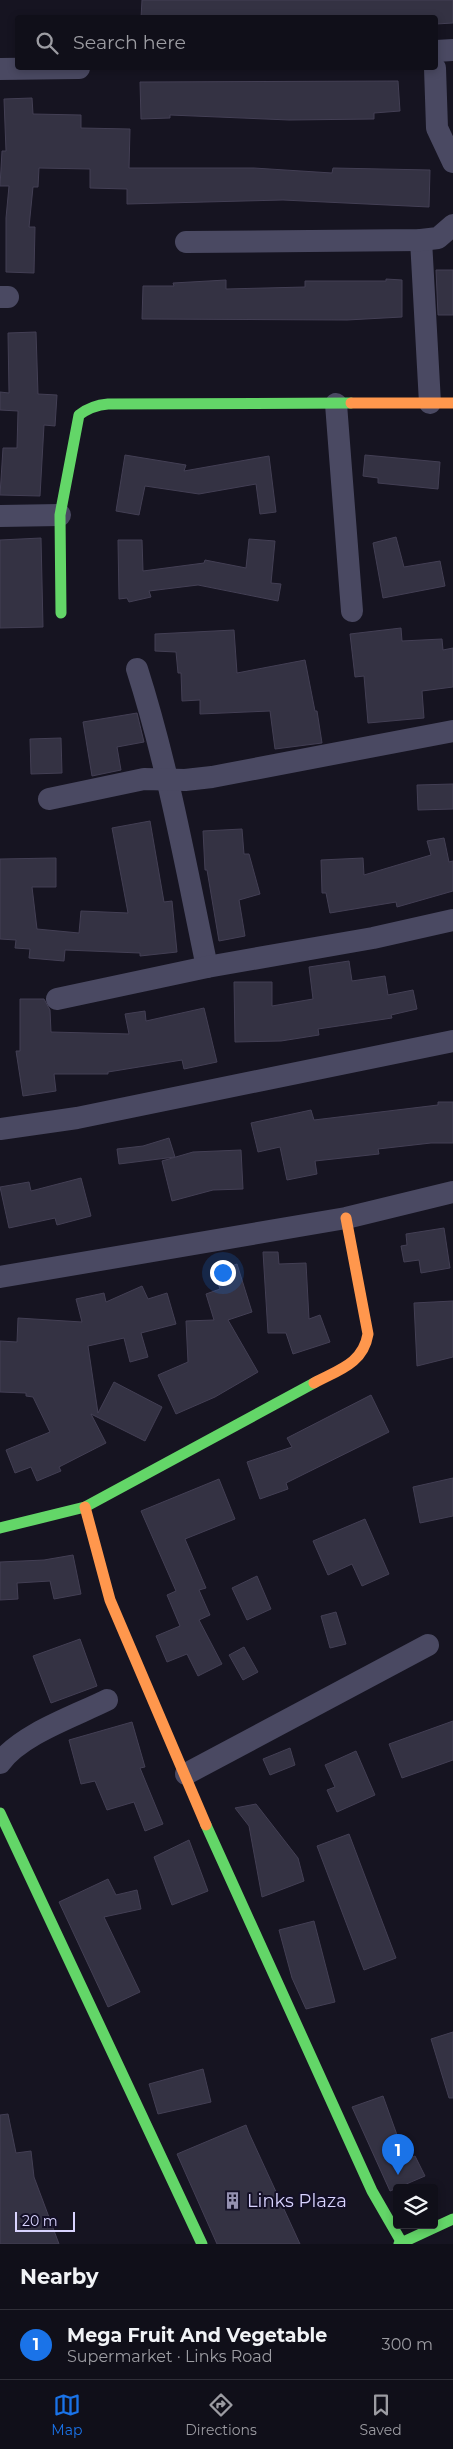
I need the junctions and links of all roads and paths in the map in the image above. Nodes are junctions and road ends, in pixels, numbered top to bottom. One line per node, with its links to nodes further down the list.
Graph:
1 (453, 50): 2 (street)
2 (438, 51)
3 (0, 69): 4 (street)
4 (15, 69)
5 (435, 70): 6 (street)
6 (453, 162)
7 (453, 225): 8 (street)
8 (421, 240): 9 (street); 10 (street)
9 (186, 242)
10 (430, 402): 11 (street); 12 (street)
11 (453, 403)
12 (336, 404): 14 (street); 15 (street)
13 (0, 516): 14 (street)
14 (60, 516): 16 (street)
15 (352, 611)
16 (61, 613)
17 (137, 669): 19 (street)
18 (453, 731): 19 (street)
19 (168, 780): 20 (street); 22 (street)
20 (49, 799)
21 (453, 920): 22 (street)
22 (207, 967): 23 (street)
23 (57, 999)
24 (453, 1041): 25 (street)
25 (0, 1129)
26 (453, 1192): 27 (street)
27 (346, 1218): 28 (street); 29 (street)
28 (0, 1277)
29 (85, 1506): 30 (street); 34 (street)
30 (0, 1528)
31 (428, 1645): 34 (street)
32 (107, 1700): 33 (street)
33 (0, 1763)
34 (186, 1774): 37 (street)
35 (0, 1813): 38 (street)
36 (453, 2219): 37 (street)
37 (400, 2243)
38 (202, 2244)

